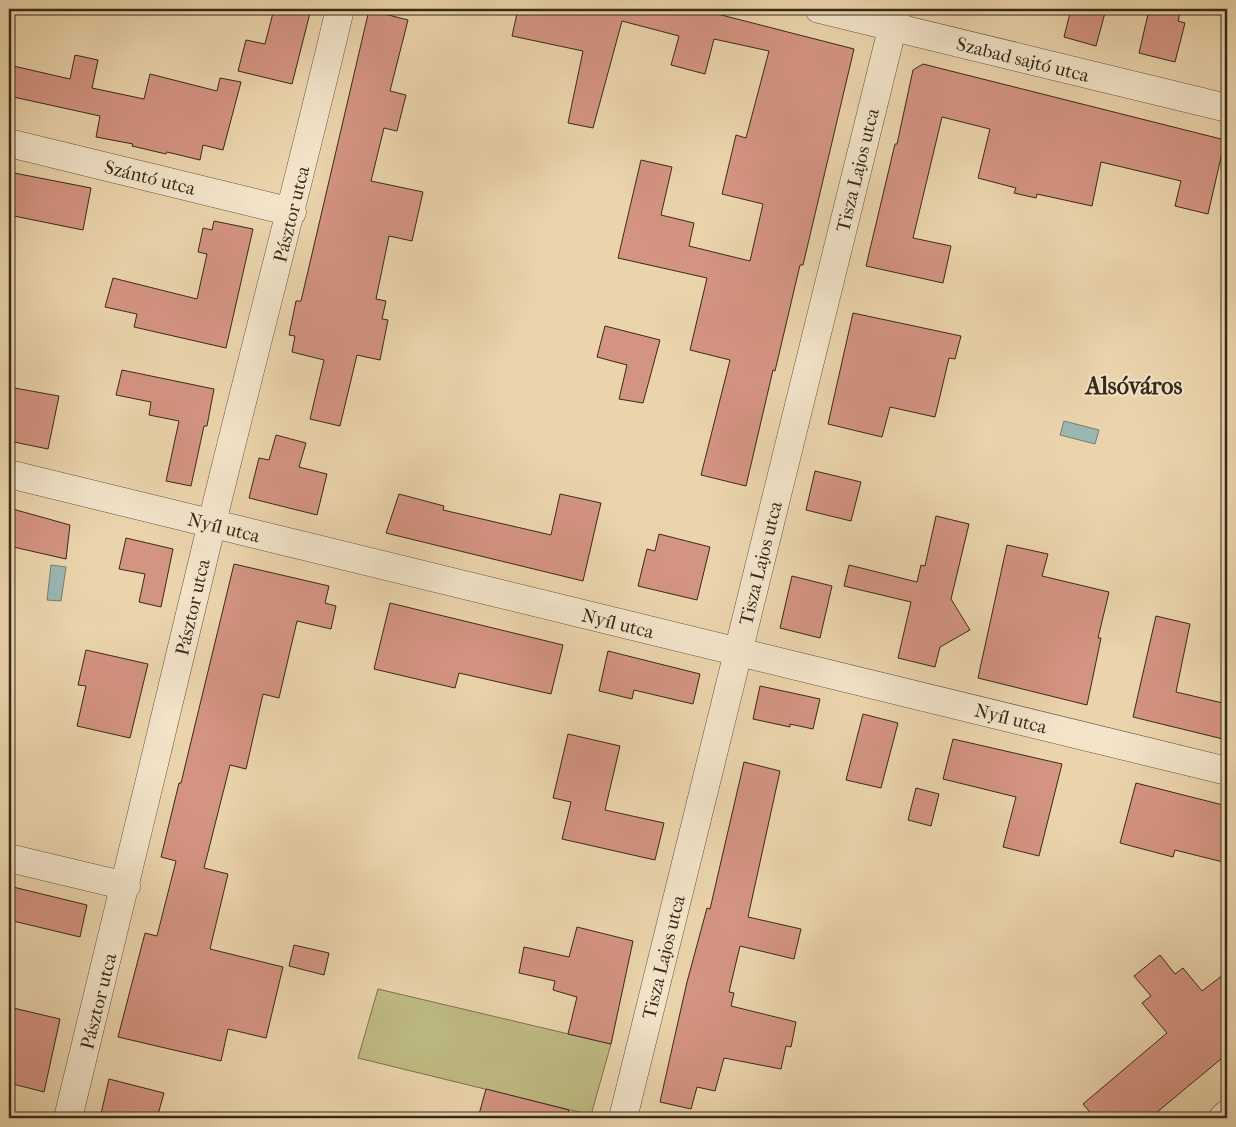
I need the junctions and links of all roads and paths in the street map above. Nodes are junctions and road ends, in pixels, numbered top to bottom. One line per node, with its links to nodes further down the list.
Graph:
1 (340, 9): 6 (street, Pásztor utca)
2 (819, 9): 3 (street, Szabad sajtó utca)
3 (895, 18): 4 (street, Szabad sajtó utca); 9 (street, Tisza Lajos utca)
4 (1227, 108)
5 (9, 143): 6 (street, Szántó utca)
6 (292, 212): 8 (street, Pásztor utca)
7 (9, 474): 8 (street, Nyíl utca)
8 (212, 524): 9 (street, Nyíl utca); 12 (street, Pásztor utca)
9 (738, 652): 10 (street, Nyíl utca); 15 (street, Tisza Lajos utca)
10 (1227, 771)
11 (9, 858): 12 (street)
12 (126, 886): 14 (street, Pásztor utca)
13 (1227, 1114): 16 (street)
14 (68, 1118)
15 (623, 1118)
16 (1223, 1118)

